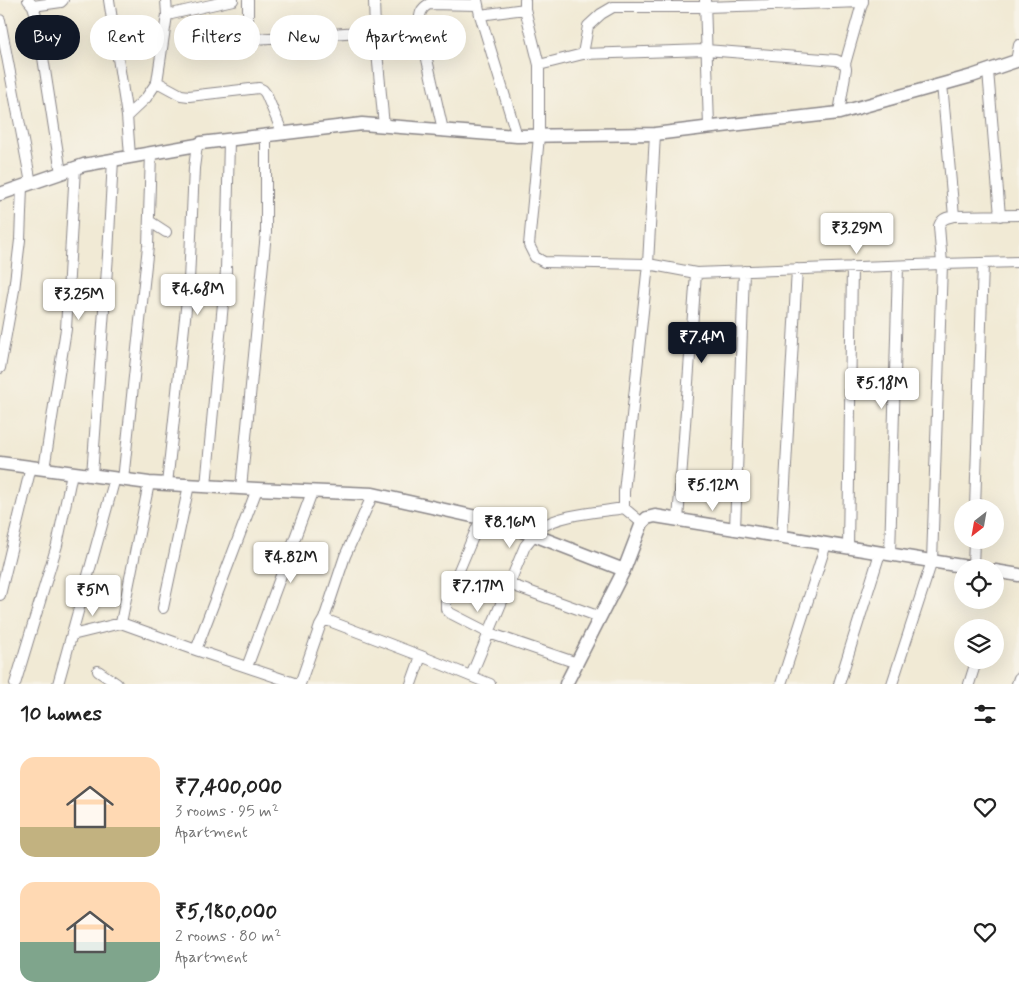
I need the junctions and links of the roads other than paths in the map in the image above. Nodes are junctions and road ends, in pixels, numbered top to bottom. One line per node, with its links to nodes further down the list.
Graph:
1 (63, 0): 9 (street)
2 (109, 0): 28 (street)
3 (166, 0): 12 (street)
4 (232, 0): 12 (street)
5 (248, 0): 16 (street)
6 (374, 0): 13 (street)
7 (863, 1): 10 (street); 22 (street)
8 (477, 2): 14 (street); 31 (street)
9 (30, 3): 43 (street)
10 (705, 3): 18 (street); 19 (street)
11 (525, 5): 14 (street); 23 (street)
12 (167, 14): 25 (street)
13 (374, 15)
14 (480, 15): 35 (street)
15 (0, 20): 44 (street)
16 (348, 33)
17 (1019, 45): 21 (street)
18 (706, 50): 19 (street); 22 (street); 30 (street)
19 (584, 54): 23 (street)
20 (378, 60): 29 (street)
21 (1018, 60): 24 (street)
22 (845, 64): 27 (street)
23 (540, 65): 36 (street)
24 (988, 71): 26 (street); 48 (street)
25 (157, 82): 28 (street); 32 (street)
26 (942, 84): 27 (street); 47 (street)
27 (839, 113): 30 (street)
28 (127, 116): 40 (street)
29 (384, 126): 31 (street); 32 (street)
30 (709, 127): 33 (street)
31 (443, 130): 35 (street)
32 (283, 134): 34 (street)
33 (655, 134): 36 (street); 53 (street)
34 (266, 136): 37 (street); 71 (street)
35 (517, 136): 36 (street)
36 (539, 136): 53 (street)
37 (229, 140): 38 (street); 70 (street)
38 (198, 145): 39 (street); 68 (street)
39 (151, 153): 40 (street); 49 (street)
40 (130, 156): 41 (street)
41 (113, 160): 42 (street); 65 (street)
42 (75, 168): 43 (street); 63 (street)
43 (61, 172): 44 (street)
44 (26, 185): 45 (street); 60 (street)
45 (0, 194)
46 (1019, 215): 48 (street)
47 (954, 216): 48 (street); 54 (street)
48 (1000, 216)
49 (149, 221): 50 (street); 66 (street)
50 (166, 232)
51 (1019, 262): 52 (street)
52 (983, 263): 54 (street); 75 (street)
53 (648, 264): 59 (street); 76 (street)
54 (942, 264): 55 (street); 86 (street)
55 (898, 266): 56 (street); 85 (street)
56 (852, 267): 57 (street); 84 (street)
57 (797, 269): 58 (street); 82 (street)
58 (744, 270): 59 (street); 80 (street)
59 (696, 273): 78 (street)
60 (0, 368)
61 (0, 463): 62 (street)
62 (31, 467): 63 (street); 92 (street)
63 (44, 469): 64 (street)
64 (72, 473): 65 (street); 107 (street)
65 (92, 475): 66 (street)
66 (119, 479): 67 (street); 98 (street)
67 (149, 483): 68 (street); 96 (street)
68 (167, 484): 69 (street)
69 (189, 485): 70 (street); 93 (street)
70 (206, 486): 71 (street)
71 (241, 488): 72 (street)
72 (257, 489): 73 (street); 99 (street)
73 (312, 492): 74 (street); 102 (street)
74 (373, 494): 77 (street); 95 (street)
75 (975, 499)
76 (624, 508): 79 (street); 81 (street)
77 (481, 518): 81 (street); 97 (street)
78 (678, 520): 79 (street); 80 (street)
79 (642, 523): 88 (street)
80 (735, 530): 82 (street)
81 (534, 535): 88 (street); 91 (street)
82 (782, 537): 83 (street)
83 (826, 544): 84 (street); 114 (street)
84 (848, 548): 85 (street)
85 (885, 554): 86 (street); 115 (street)
86 (932, 561): 87 (street); 116 (street)
87 (954, 564)
88 (624, 570): 94 (street)
89 (1004, 572): 90 (street)
90 (1019, 574)
91 (509, 584): 94 (street); 97 (street)
92 (0, 595)
93 (163, 608)
94 (600, 618): 101 (street)
95 (324, 619): 100 (street); 110 (street)
96 (121, 623): 98 (street); 99 (street)
97 (489, 632): 101 (street); 105 (street)
98 (72, 635): 108 (street)
99 (196, 650): 102 (street)
100 (421, 656): 105 (street); 111 (street)
101 (577, 663): 113 (street)
102 (247, 667): 110 (street)
103 (974, 669): 117 (street)
104 (98, 671): 109 (street)
105 (471, 676): 112 (street)
106 (1019, 678): 118 (street)
107 (16, 684)
108 (58, 684)
109 (116, 684)
110 (298, 684)
111 (411, 684)
112 (490, 684)
113 (566, 684)
114 (781, 684)
115 (839, 684)
116 (892, 684)
117 (969, 684)
118 (1017, 684)

